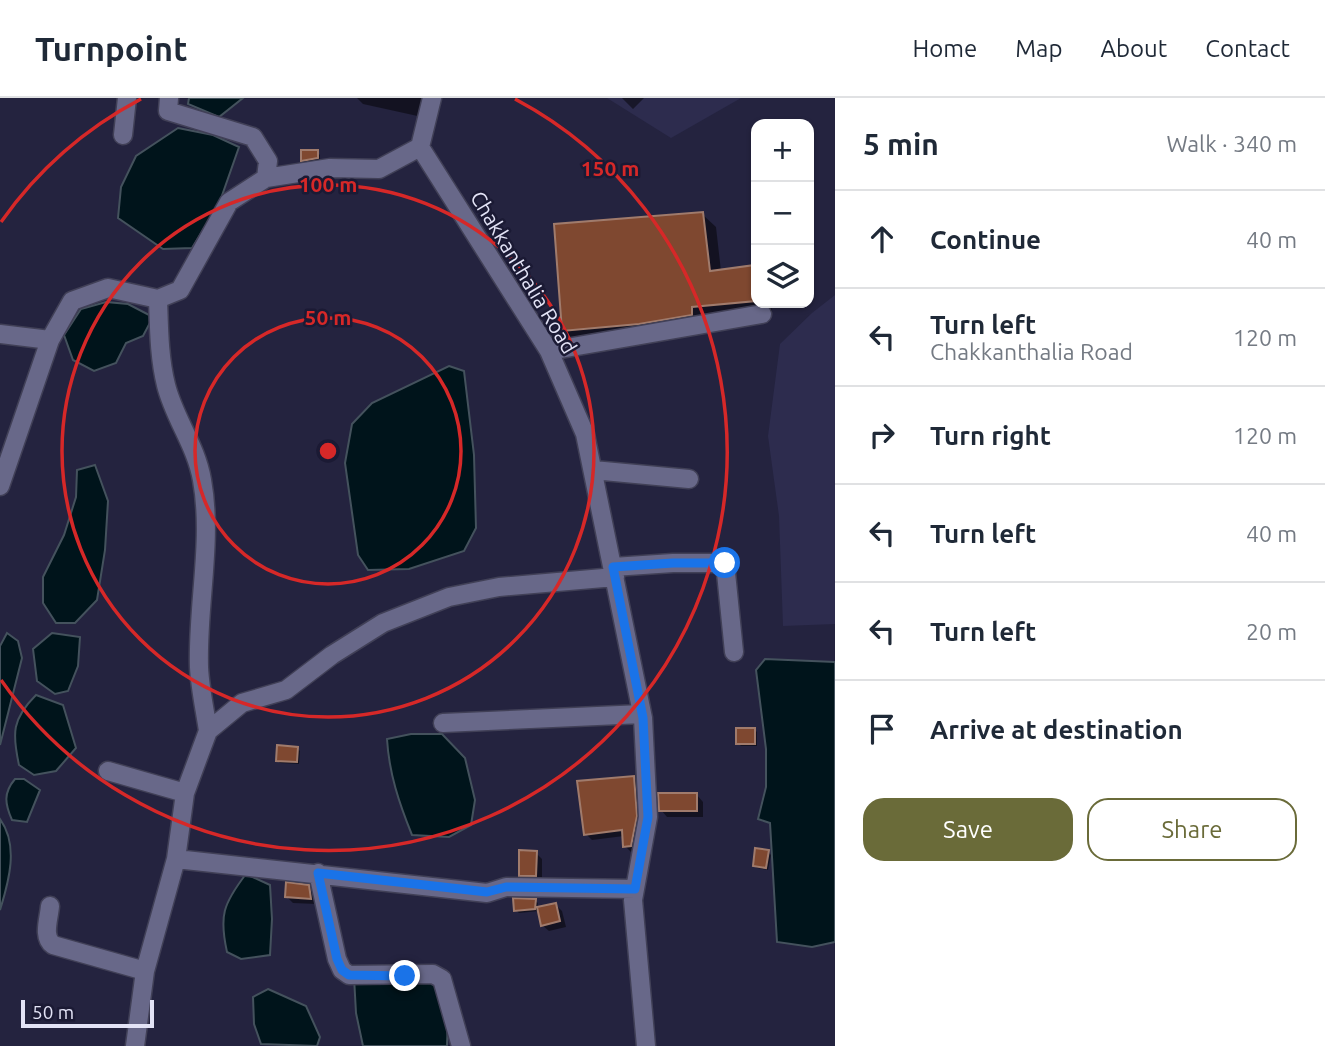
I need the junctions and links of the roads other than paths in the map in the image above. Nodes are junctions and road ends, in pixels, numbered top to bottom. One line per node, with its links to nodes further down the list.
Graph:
1 (128, 98): 4 (street)
2 (169, 98): 6 (street)
3 (432, 98): 5 (street)
4 (123, 135)
5 (420, 146): 6 (street); 11 (street, Chakkanthalia Road)
6 (266, 178): 7 (street)
7 (158, 299): 10 (street); 19 (street)
8 (762, 314): 11 (street)
9 (0, 334): 10 (street)
10 (50, 340): 14 (street)
11 (549, 351): 12 (street, Chakkanthalia Road)
12 (593, 470): 13 (street); 15 (street, Chakkanthalia Road)
13 (689, 479)
14 (0, 486)
15 (614, 572): 16 (street); 17 (street, Chakkanthalia Road); 19 (street)
16 (733, 652)
17 (642, 714): 18 (street); 24 (street, Chakkanthalia Road)
18 (443, 723)
19 (208, 731): 21 (street)
20 (108, 771): 21 (street)
21 (185, 793): 22 (street)
22 (176, 859): 23 (street); 26 (street)
23 (318, 873): 24 (street); 28 (street)
24 (635, 889): 29 (street, Chakkanthalia Road)
25 (50, 906): 26 (street)
26 (145, 971): 27 (street)
27 (135, 1046)
28 (461, 1046)
29 (646, 1046)

